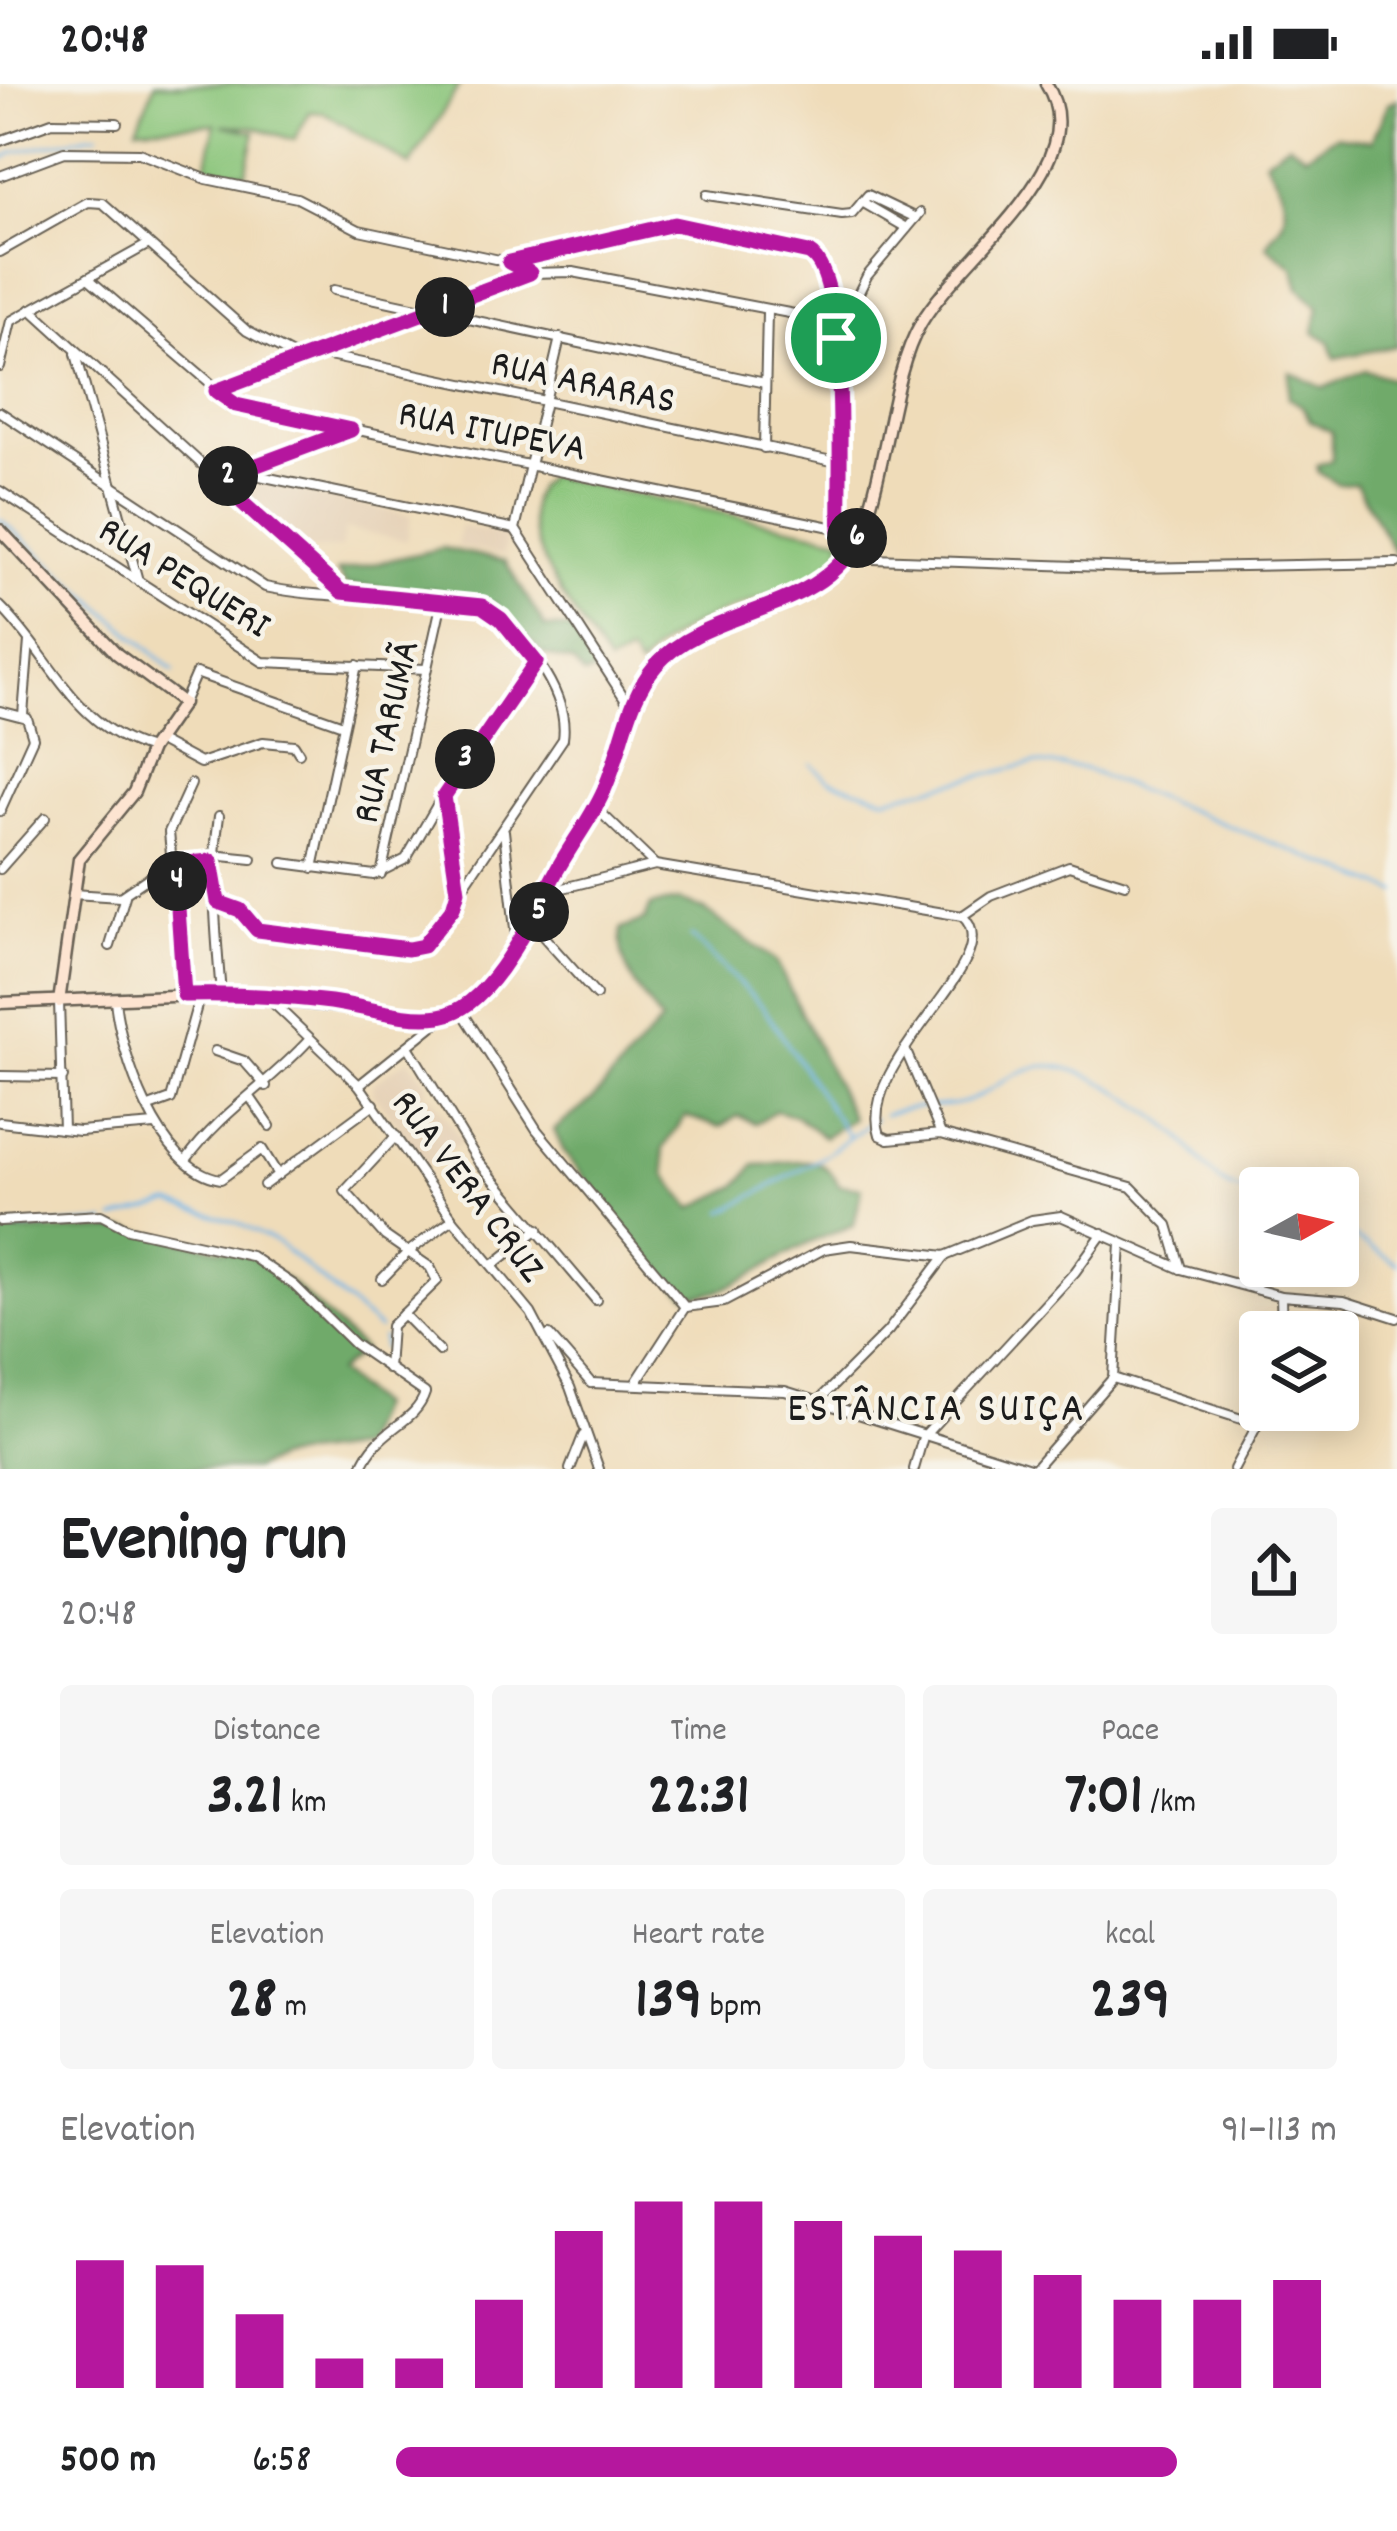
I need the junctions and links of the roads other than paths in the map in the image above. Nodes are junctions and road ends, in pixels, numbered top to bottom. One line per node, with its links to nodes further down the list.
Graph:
1 (1046, 84): 39 (main road)
2 (117, 123): 3 (street)
3 (0, 141)
4 (0, 176): 10 (street)
5 (707, 195): 6 (street)
6 (862, 202): 7 (street); 7 (street)
7 (907, 228): 19 (street)
8 (147, 245): 9 (street); 12 (street); 22 (street)
9 (0, 252)
10 (509, 262): 11 (street); 19 (street)
11 (530, 273): 15 (street); 16 (street)
12 (88, 278): 14 (street); 25 (street, RUA ITUPEVA)
13 (334, 290): 16 (street)
14 (31, 309): 20 (street); 23 (street)
15 (767, 311): 17 (street); 24 (street)
16 (430, 313): 18 (street); 21 (street)
17 (809, 316)
18 (560, 338): 24 (street); 26 (street)
19 (836, 338): 30 (street)
20 (76, 354): 33 (street); 34 (street)
21 (319, 354): 22 (street); 26 (street, RUA ARARAS)
22 (300, 359): 25 (street)
23 (0, 367)
24 (765, 383): 29 (street)
25 (216, 391): 28 (street, RUA ITUPEVA)
26 (545, 402): 29 (street, RUA ARARAS); 31 (street)
27 (0, 412): 34 (street)
28 (351, 430): 31 (street, RUA ITUPEVA); 32 (street)
29 (764, 448): 30 (street, RUA ARARAS)
30 (837, 462): 38 (street)
31 (533, 467): 36 (street); 38 (street, RUA ITUPEVA)
32 (240, 472): 33 (street); 36 (street)
33 (217, 480): 43 (street)
34 (110, 486): 42 (street); 43 (street)
35 (0, 491): 42 (street, RUA PEQUERI)
36 (515, 529): 51 (street)
37 (0, 530): 50 (main road)
38 (840, 531): 39 (street, RUA ITUPEVA)
39 (860, 533): 40 (main road)
40 (845, 558): 41 (street); 51 (main road)
41 (1397, 563)
42 (137, 579): 48 (street, RUA PEQUERI)
43 (342, 592): 44 (street)
44 (442, 601): 47 (street); 49 (street, RUA TARUMÃ)
45 (0, 606): 46 (street)
46 (29, 641): 53 (street); 55 (street)
47 (536, 662): 58 (street); 63 (street)
48 (357, 664): 49 (street, RUA PEQUERI); 54 (street)
49 (426, 669): 71 (street, RUA TARUMÃ)
50 (182, 703): 54 (street); 55 (main road)
51 (632, 709): 59 (main road)
52 (0, 711): 53 (street)
53 (22, 715): 60 (street)
54 (344, 725): 70 (street)
55 (153, 744): 56 (street); 75 (main road)
56 (299, 753)
57 (191, 784): 67 (street)
58 (444, 796): 71 (street); 73 (street)
59 (595, 807): 68 (street); 74 (main road)
60 (0, 811)
61 (219, 816): 64 (street)
62 (45, 818): 69 (street)
63 (504, 830): 73 (street); 81 (street)
64 (211, 858): 65 (street); 67 (street); 77 (street)
65 (252, 859)
66 (283, 863): 70 (street)
67 (175, 864): 76 (street); 83 (street)
68 (656, 865): 74 (street); 78 (street)
69 (0, 868)
70 (313, 868): 71 (street)
71 (381, 874)
72 (1125, 884): 78 (street)
73 (458, 891): 77 (street)
74 (548, 892): 79 (main road)
75 (73, 894): 76 (street); 88 (main road)
76 (125, 895): 80 (street)
77 (218, 902): 82 (street)
78 (962, 916): 94 (street)
79 (533, 925): 81 (main road); 85 (street)
80 (110, 946)
81 (517, 947): 90 (main road)
82 (221, 994): 84 (main road); 86 (main road)
83 (184, 995): 84 (main road); 87 (main road)
84 (200, 995): 102 (street)
85 (596, 995)
86 (268, 998): 91 (main road); 92 (street, RUA VERA CRUZ)
87 (115, 1000): 88 (main road); 102 (street)
88 (59, 1002): 89 (main road); 97 (street)
89 (0, 1004)
90 (460, 1007): 91 (main road); 124 (street)
91 (446, 1015): 93 (street)
92 (309, 1040): 98 (street, RUA VERA CRUZ); 99 (street)
93 (408, 1046): 98 (street); 114 (street)
94 (905, 1049): 107 (street); 107 (street)
95 (215, 1051): 99 (street)
96 (0, 1076): 97 (street)
97 (63, 1077): 106 (street)
98 (359, 1085): 101 (street, RUA VERA CRUZ)
99 (266, 1086): 100 (street)
100 (250, 1097): 105 (street); 109 (street)
101 (374, 1104): 108 (street, RUA VERA CRUZ); 110 (street)
102 (149, 1107): 104 (street)
103 (0, 1122): 106 (street)
104 (155, 1125): 106 (street); 109 (street)
105 (270, 1126)
106 (63, 1129)
107 (941, 1134): 120 (street)
108 (396, 1136): 112 (street, RUA VERA CRUZ); 117 (street)
109 (186, 1160): 110 (street)
110 (278, 1175): 111 (street)
111 (264, 1185)
112 (453, 1219): 117 (street); 119 (street, RUA VERA CRUZ)
113 (0, 1221): 130 (street)
114 (538, 1229): 119 (street); 123 (street)
115 (1103, 1233): 116 (street); 118 (street); 141 (street)
116 (1121, 1244): 120 (street); 132 (street)
117 (408, 1252): 121 (street); 126 (street)
118 (945, 1256): 124 (street); 137 (street)
119 (494, 1264): 128 (street, RUA VERA CRUZ)
120 (1180, 1269): 122 (street)
121 (382, 1279)
122 (1281, 1296): 125 (street); 127 (street)
123 (596, 1300)
124 (685, 1307): 135 (street)
125 (1281, 1311)
126 (403, 1314): 129 (street); 130 (street)
127 (1397, 1318)
128 (539, 1325): 131 (street); 133 (street, RUA VERA CRUZ)
129 (439, 1351)
130 (388, 1369): 142 (street)
131 (580, 1371): 133 (street); 134 (street)
132 (1114, 1378): 138 (street); 146 (street)
133 (567, 1381): 136 (street, RUA VERA CRUZ)
134 (591, 1383): 135 (street); 136 (street)
135 (634, 1386): 137 (street)
136 (572, 1393): 140 (street, RUA VERA CRUZ)
137 (816, 1402): 141 (street)
138 (1239, 1418)
139 (1253, 1431): 147 (street)
140 (584, 1434): 143 (street); 144 (street, RUA VERA CRUZ)
141 (923, 1437): 145 (street); 146 (street)
142 (362, 1469)
143 (570, 1469)
144 (598, 1469)
145 (914, 1469)
146 (1034, 1469)
147 (1234, 1469)

